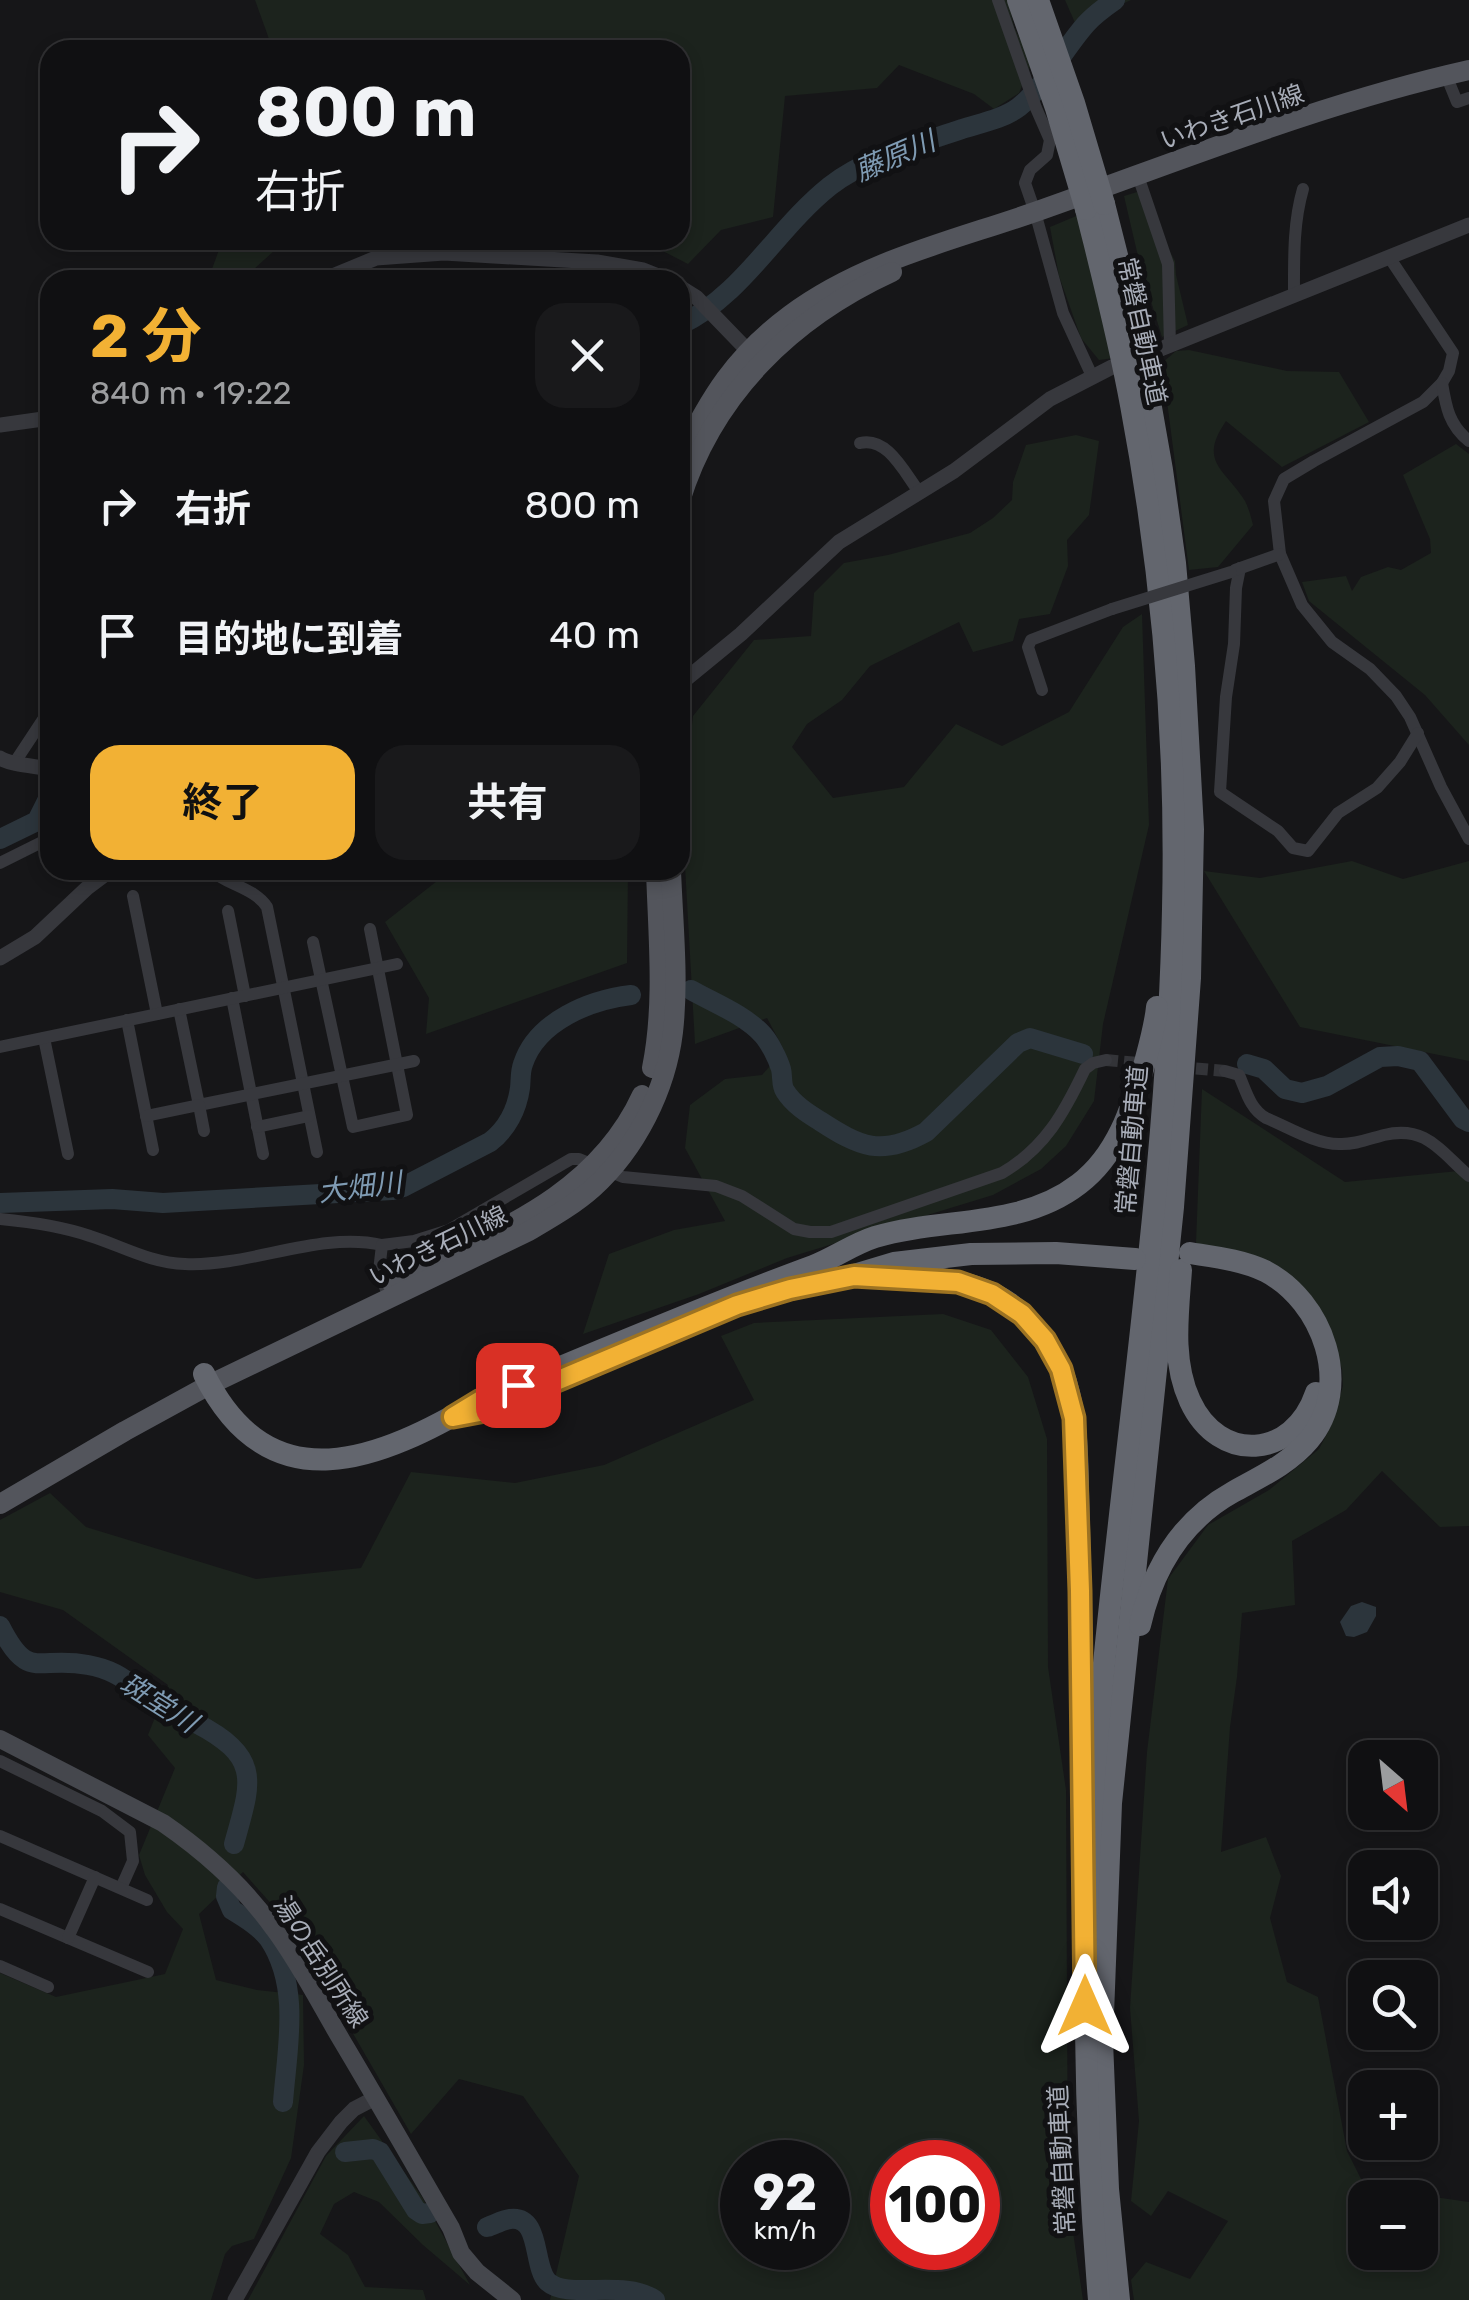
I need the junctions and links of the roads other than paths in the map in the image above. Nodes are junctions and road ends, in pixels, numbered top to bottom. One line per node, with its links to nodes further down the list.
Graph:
1 (998, 0): 10 (street)
2 (1018, 0): 9 (highway, 常磐自動車道, bridge)
3 (1038, 0): 9 (highway, 常磐自動車道, bridge)
4 (1469, 70): 5 (main road, いわき石川線)
5 (1446, 75): 6 (street); 7 (main road, いわき石川線)
6 (1469, 98)
7 (1138, 176): 10 (main road, いわき石川線); 17 (street)
8 (1303, 189): 16 (street)
9 (1095, 206): 36 (highway, 常磐自動車道); 56 (highway, 常磐自動車道)
10 (1035, 212): 19 (main road, いわき石川線); 21 (street)
11 (1469, 225): 12 (street)
12 (1390, 257): 16 (street); 22 (street)
13 (347, 270): 14 (street)
14 (643, 270)
15 (690, 293): 19 (street)
16 (1294, 296): 17 (street)
17 (1170, 346): 18 (street)
18 (1153, 352)
19 (754, 356): 25 (main road, いわき石川線); 28 (main road, いわき石川線)
20 (1112, 366): 21 (street)
21 (1092, 376): 29 (street)
22 (1442, 383): 26 (street); 30 (street)
23 (40, 419): 24 (street)
24 (0, 425)
25 (690, 437)
26 (1469, 441)
27 (860, 443): 29 (street)
28 (690, 476)
29 (920, 493): 32 (street)
30 (1280, 554): 31 (street); 35 (street)
31 (1236, 570): 33 (street, bridge); 35 (street)
32 (690, 676)
33 (1042, 690)
34 (40, 722): 37 (street)
35 (1418, 733): 39 (street)
36 (1172, 754): 82 (highway); 99 (highway, 常磐自動車道)
37 (6, 764): 38 (street)
38 (40, 768)
39 (1469, 839)
40 (40, 843): 41 (street)
41 (0, 863)
42 (98, 880): 50 (street)
43 (224, 880): 54 (street)
44 (656, 880): 78 (main road, いわき石川線)
45 (671, 880): 78 (main road, いわき石川線)
46 (133, 896): 58 (street)
47 (228, 911): 55 (street)
48 (370, 930): 52 (street)
49 (313, 942): 53 (street)
50 (0, 958)
51 (397, 964): 52 (street)
52 (378, 968): 53 (street); 64 (street)
53 (322, 980): 54 (street); 66 (street)
54 (283, 988): 55 (street); 67 (street)
55 (238, 997): 57 (street); 68 (street)
56 (1188, 1002): 97 (highway, 常磐自動車道); 97 (highway)
57 (179, 1010): 58 (street); 69 (street)
58 (157, 1014): 59 (street)
59 (127, 1020): 60 (street); 70 (street)
60 (44, 1038): 61 (street); 76 (street)
61 (0, 1047)
62 (1106, 1060): 78 (street)
63 (414, 1061): 64 (street)
64 (397, 1064): 66 (street); 66 (street)
65 (1225, 1071): 79 (street)
66 (342, 1076): 67 (street)
67 (303, 1084): 68 (street); 71 (street)
68 (251, 1095): 69 (street); 72 (street)
69 (199, 1106): 70 (street); 73 (street)
70 (146, 1116): 74 (street)
71 (310, 1116): 72 (street); 75 (street)
72 (258, 1127): 77 (street)
73 (204, 1131)
74 (153, 1150)
75 (317, 1152)
76 (68, 1154)
77 (263, 1154)
78 (602, 1168): 81 (street); 84 (main road, いわき石川線)
79 (1469, 1176)
80 (0, 1219): 81 (street)
81 (382, 1245): 84 (street)
82 (820, 1263): 83 (highway); 86 (highway)
83 (854, 1276): 86 (highway); 99 (highway)
84 (386, 1292): 85 (main road, いわき石川線)
85 (206, 1380): 86 (highway); 87 (main road, いわき石川線); 88 (main road, いわき石川線)
86 (453, 1417)
87 (0, 1487)
88 (0, 1504)
89 (0, 1739): 102 (main road, 湯の岳別所線)
90 (0, 1761): 93 (street)
91 (0, 1836): 92 (street)
92 (95, 1877): 93 (street); 96 (street)
93 (121, 1888): 94 (street)
94 (147, 1900)
95 (0, 1909): 96 (street)
96 (68, 1938): 100 (street)
97 (1104, 1948): 106 (highway, 常磐自動車道)
98 (0, 1966): 101 (street)
99 (1085, 1970): 105 (highway, 常磐自動車道)
100 (148, 1972)
101 (48, 1987)
102 (375, 2098): 103 (street); 104 (main road, 湯の岳別所線)
103 (234, 2300)
104 (512, 2300)
105 (1099, 2300)
106 (1119, 2300)

